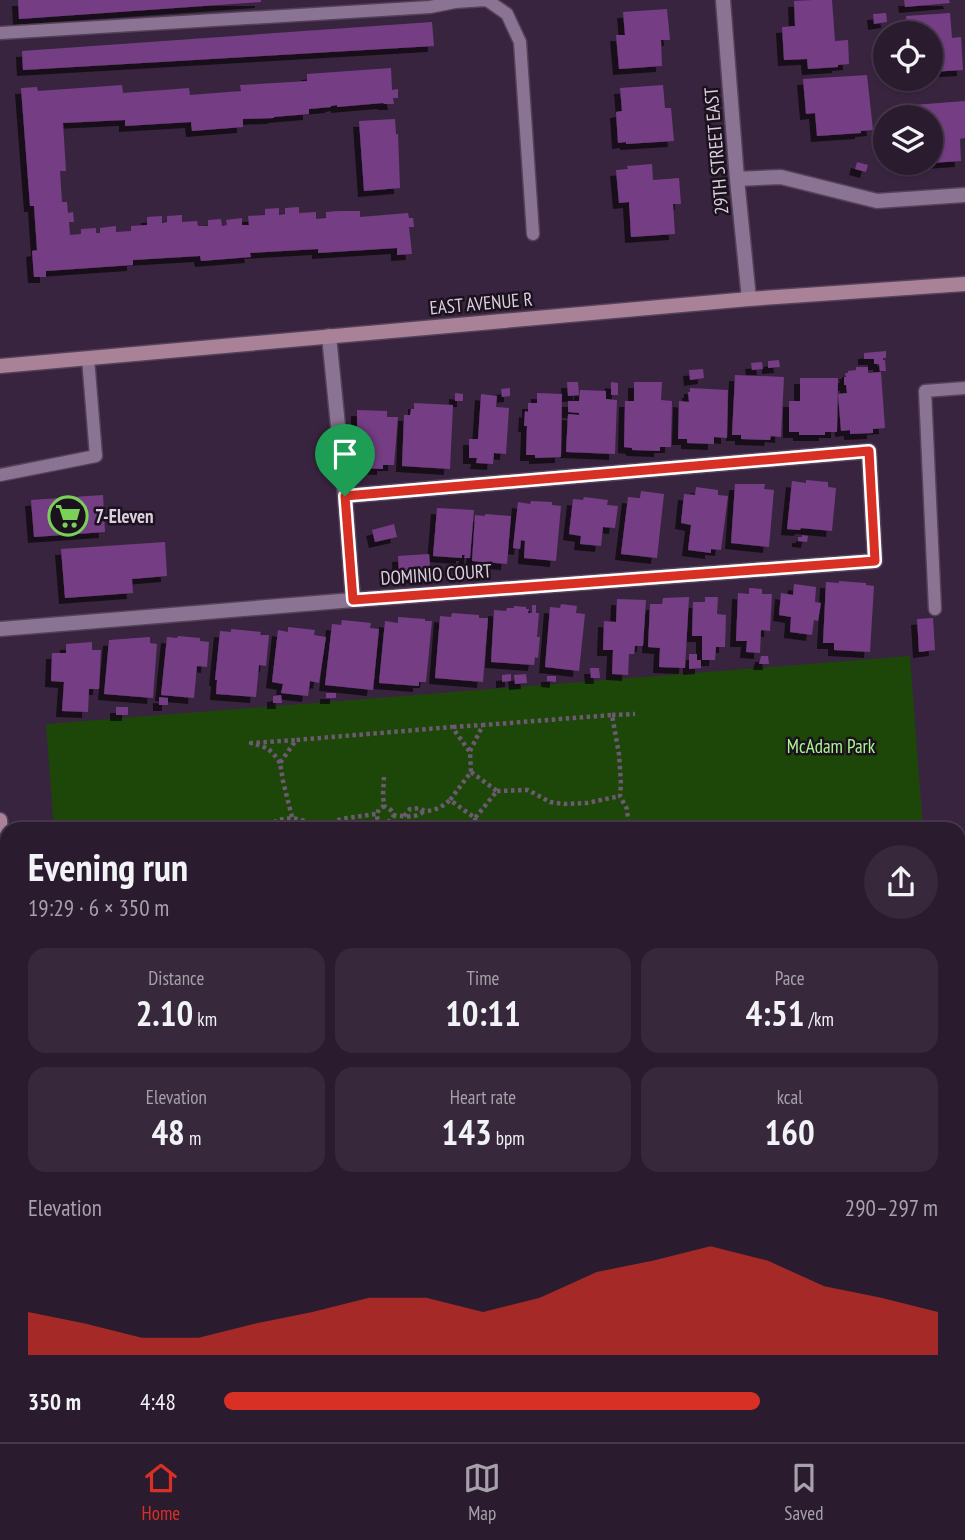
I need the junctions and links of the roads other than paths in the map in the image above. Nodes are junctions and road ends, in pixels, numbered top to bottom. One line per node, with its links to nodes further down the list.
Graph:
1 (486, 0): 3 (lane); 7 (lane)
2 (723, 0): 5 (street, 29TH STREET EAST)
3 (455, 1): 4 (lane)
4 (0, 33)
5 (737, 179): 6 (street); 9 (street, 29TH STREET EAST)
6 (965, 195)
7 (533, 234)
8 (965, 284): 9 (main road, EAST AVENUE R)
9 (748, 299): 10 (main road, EAST AVENUE R)
10 (329, 336): 11 (main road, EAST AVENUE R); 15 (street)
11 (88, 358): 12 (main road, EAST AVENUE R); 14 (lane)
12 (0, 366)
13 (965, 387): 17 (lane)
14 (0, 475)
15 (345, 496): 16 (street); 16 (street, DOMINIO COURT)
16 (353, 600): 18 (street, DOMINIO COURT)
17 (935, 608)
18 (0, 629)

